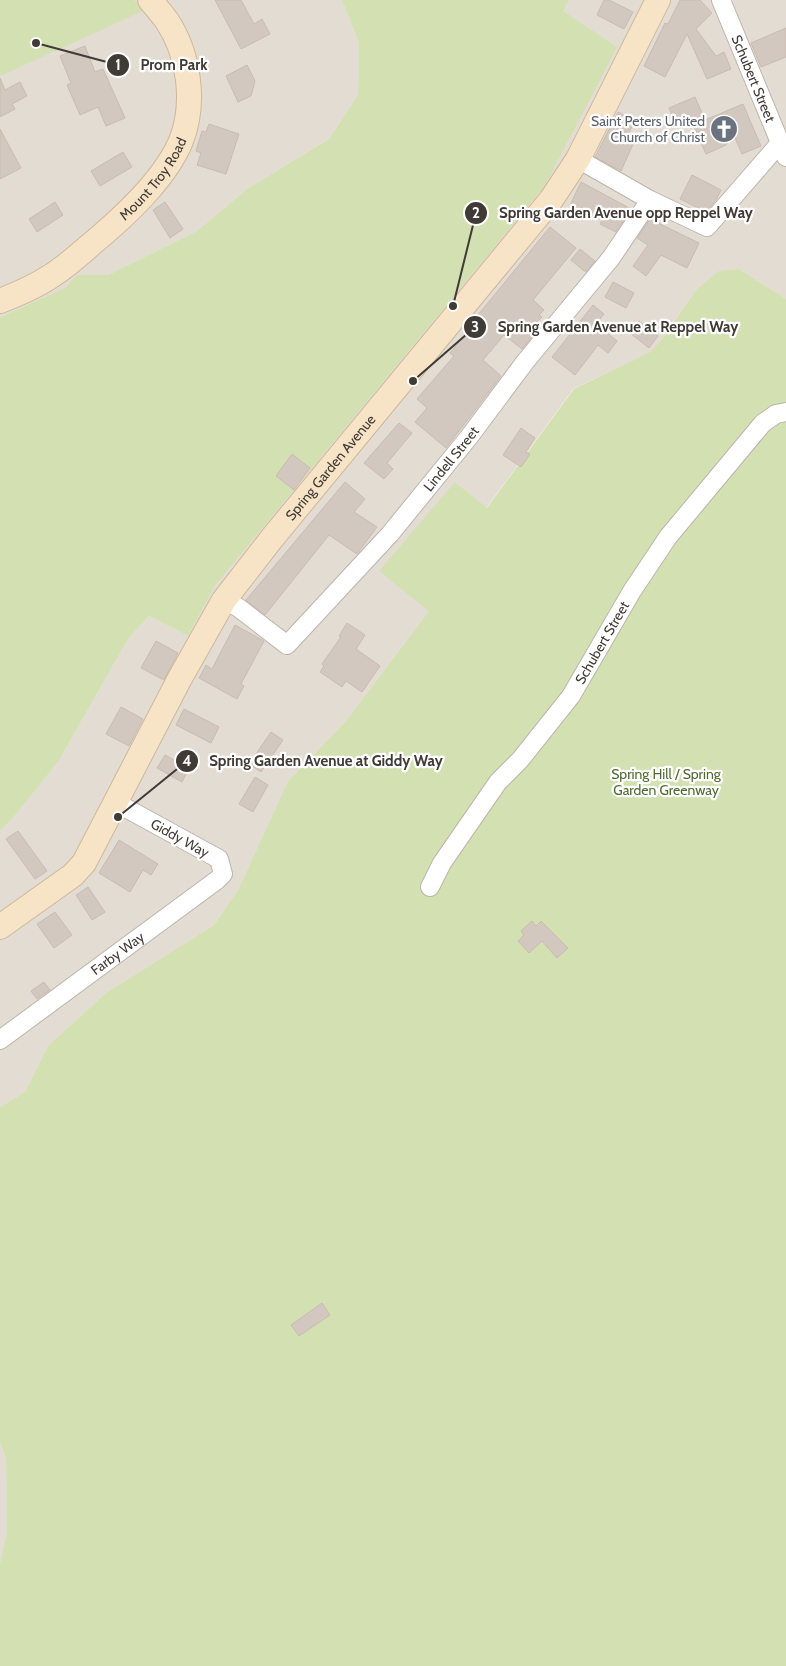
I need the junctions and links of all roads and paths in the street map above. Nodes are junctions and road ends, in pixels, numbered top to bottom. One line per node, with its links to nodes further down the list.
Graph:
1 (150, 0): 7 (street, Mount Troy Road)
2 (658, 0): 5 (street, Spring Garden Avenue)
3 (721, 0): 4 (street, Schubert Street)
4 (783, 150): 6 (street)
5 (578, 159): 6 (street); 9 (street, Spring Garden Avenue)
6 (650, 200): 9 (street, Lindell Street)
7 (0, 301)
8 (786, 412): 12 (street, Schubert Street)
9 (224, 600): 10 (street, Spring Garden Avenue)
10 (115, 802): 11 (street, Giddy Way); 13 (street, Spring Garden Avenue)
11 (219, 859): 14 (street, Farby Way)
12 (430, 887)
13 (0, 928)
14 (0, 1040)

